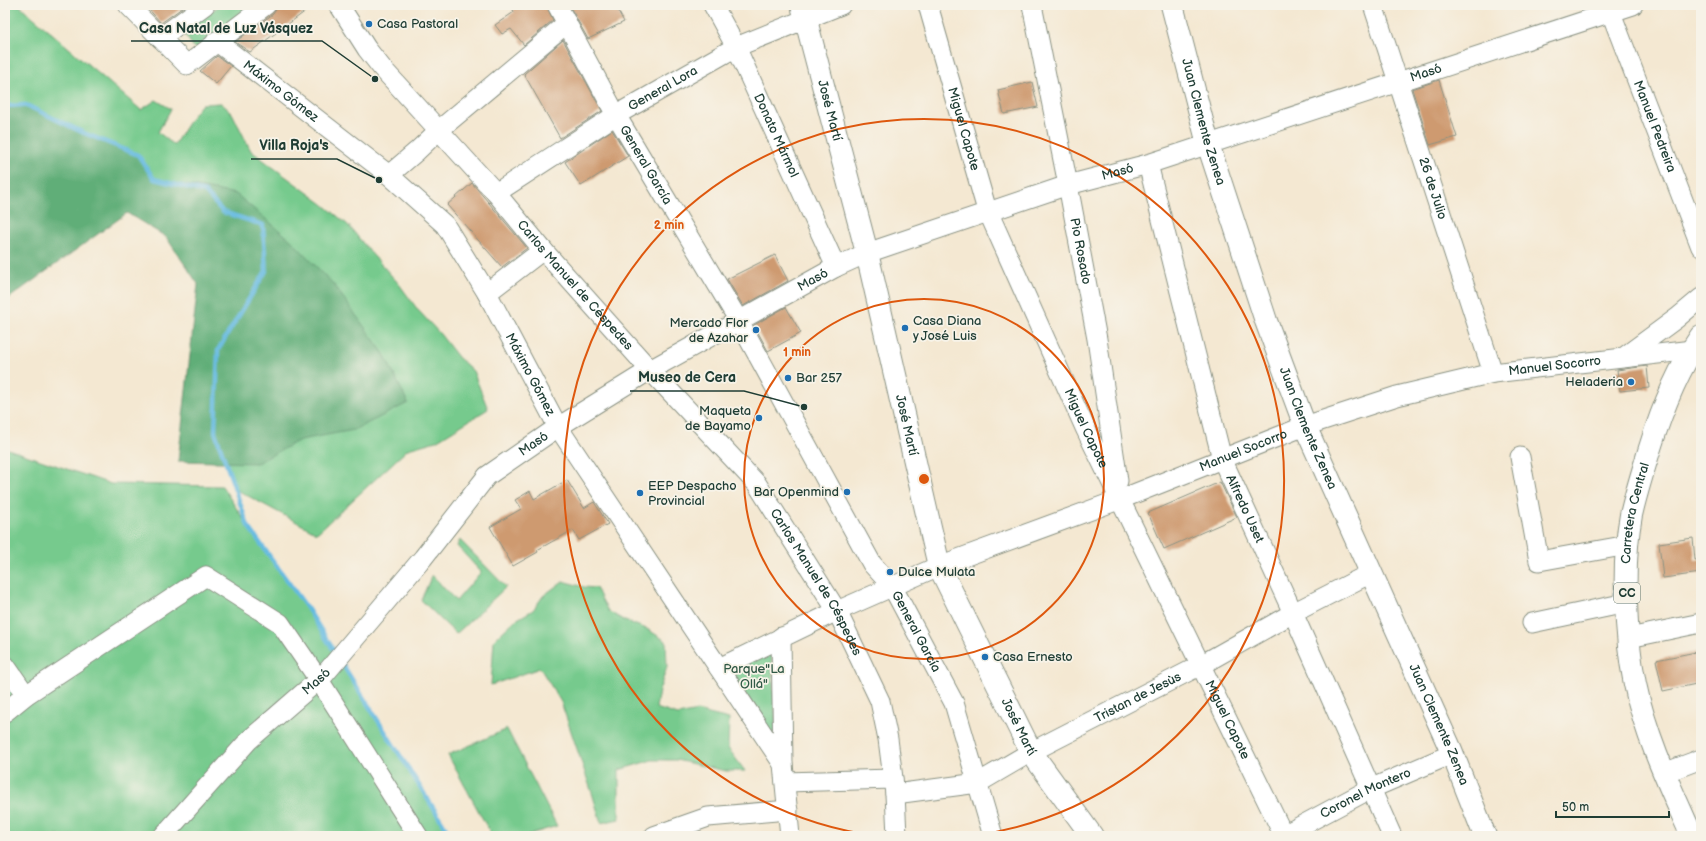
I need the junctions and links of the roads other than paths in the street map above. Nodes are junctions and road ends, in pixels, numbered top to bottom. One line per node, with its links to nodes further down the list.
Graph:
1 (128, 5): 16 (street)
2 (205, 5): 16 (street)
3 (266, 5): 17 (street)
4 (339, 5): 21 (street, Carlos Manuel de Céspedes)
5 (557, 5): 15 (street, General García)
6 (714, 5): 18 (street, Donato Mármol)
7 (841, 5): 14 (street, General Lora)
8 (928, 5): 27 (street, Miguel Capote)
9 (1032, 5): 25 (street, Pio Rosado)
10 (1172, 5): 22 (main road, Juan Clemente Zenea)
11 (1373, 5): 19 (street, 26 de Julio)
12 (1634, 5): 13 (street, Masó)
13 (1610, 9): 19 (street, Masó); 28 (street, Manuel Pedreira)
14 (805, 12): 18 (street, General Lora); 30 (main road, José Martí)
15 (567, 23): 20 (street, General García); 21 (street)
16 (160, 38): 17 (street)
17 (216, 42): 24 (street, Máximo Gómez)
18 (736, 47): 20 (street, General Lora); 31 (street, Donato Mármol)
19 (1399, 81): 22 (street, Masó); 38 (street, 26 de Julio)
20 (616, 115): 26 (street, General Lora); 34 (street, General García)
21 (439, 130): 24 (street); 26 (street, Carlos Manuel de Céspedes)
22 (1208, 144): 23 (street, Masó); 39 (main road, Juan Clemente Zenea)
23 (1148, 164): 25 (street, Masó); 42 (street, Alfredo Uset)
24 (389, 175): 32 (street, Máximo Gómez)
25 (1068, 185): 27 (street, Masó); 43 (street, Pio Rosado)
26 (496, 193): 29 (street, Carlos Manuel de Céspedes)
27 (989, 213): 30 (street, Masó); 43 (street, Miguel Capote)
28 (1701, 247)
29 (543, 250): 32 (street); 37 (street, Carlos Manuel de Céspedes)
30 (867, 254): 31 (street, Masó); 45 (main road, José Martí)
31 (836, 267): 34 (street, Masó)
32 (488, 293): 40 (street, Máximo Gómez)
33 (1701, 298): 36 (street)
34 (739, 321): 37 (street, Masó); 47 (street, General García)
35 (1698, 345): 36 (street, Manuel Socorro); 44 (main road, Carretera Central / CC)
36 (1621, 359): 38 (street, Manuel Socorro)
37 (650, 370): 40 (street, Masó); 49 (street, Carlos Manuel de Céspedes)
38 (1493, 372): 39 (street, Manuel Socorro)
39 (1306, 426): 42 (street, Manuel Socorro); 46 (main road, Juan Clemente Zenea)
40 (558, 427): 57 (street, Máximo Gómez); 58 (street, Masó)
41 (1520, 457): 44 (street)
42 (1222, 459): 43 (street, Manuel Socorro); 50 (street, Alfredo Uset)
43 (1121, 499): 45 (street, Manuel Socorro); 56 (street, Miguel Capote)
44 (1628, 545): 48 (main road, Carretera Central / CC)
45 (939, 566): 47 (street, Manuel Socorro); 61 (main road, José Martí)
46 (1371, 573): 50 (street, Tristan de Jesùs); 62 (main road, Juan Clemente Zenea)
47 (892, 586): 49 (street, Manuel Socorro); 66 (street, General García)
48 (1626, 603): 51 (street); 54 (main road, Carretera Central / CC)
49 (837, 611): 53 (street, Manuel Socorro); 67 (street, Carlos Manuel de Céspedes)
50 (1293, 613): 56 (street, Tristan de Jesùs); 68 (street, Alfredo Uset)
51 (1532, 623)
52 (1701, 624): 54 (street)
53 (781, 637): 57 (street, Manuel Socorro); 64 (street, Máximo Gómez)
54 (1629, 638): 65 (main road, Carretera Central / CC)
55 (5, 665): 59 (street)
56 (1201, 665): 61 (street, Tristan de Jesùs); 77 (street, Miguel Capote)
57 (719, 668): 64 (street, Máximo Gómez)
58 (322, 678): 59 (street); 70 (street, Masó); 71 (street)
59 (26, 695): 60 (street)
60 (5, 712)
61 (1031, 752): 66 (street, Tristan de Jesùs); 76 (main road, José Martí)
62 (1452, 754): 68 (street, Coronel Montero); 79 (main road, Juan Clemente Zenea)
63 (1701, 759): 65 (street)
64 (784, 773): 67 (street, Tristan de Jesùs); 69 (street, Máximo Gómez)
65 (1664, 773): 80 (main road, Carretera Central / CC)
66 (978, 783): 67 (street, Tristan de Jesùs); 75 (street, General García)
67 (894, 787): 74 (street, Carlos Manuel de Céspedes)
68 (1370, 789): 77 (street, Coronel Montero); 78 (street, Alfredo Uset)
69 (788, 810): 72 (street); 73 (street, Máximo Gómez)
70 (163, 836)
71 (418, 836)
72 (654, 836)
73 (790, 836)
74 (897, 836)
75 (993, 836)
76 (1092, 836)
77 (1283, 836)
78 (1392, 836)
79 (1485, 836)
80 (1692, 836)

